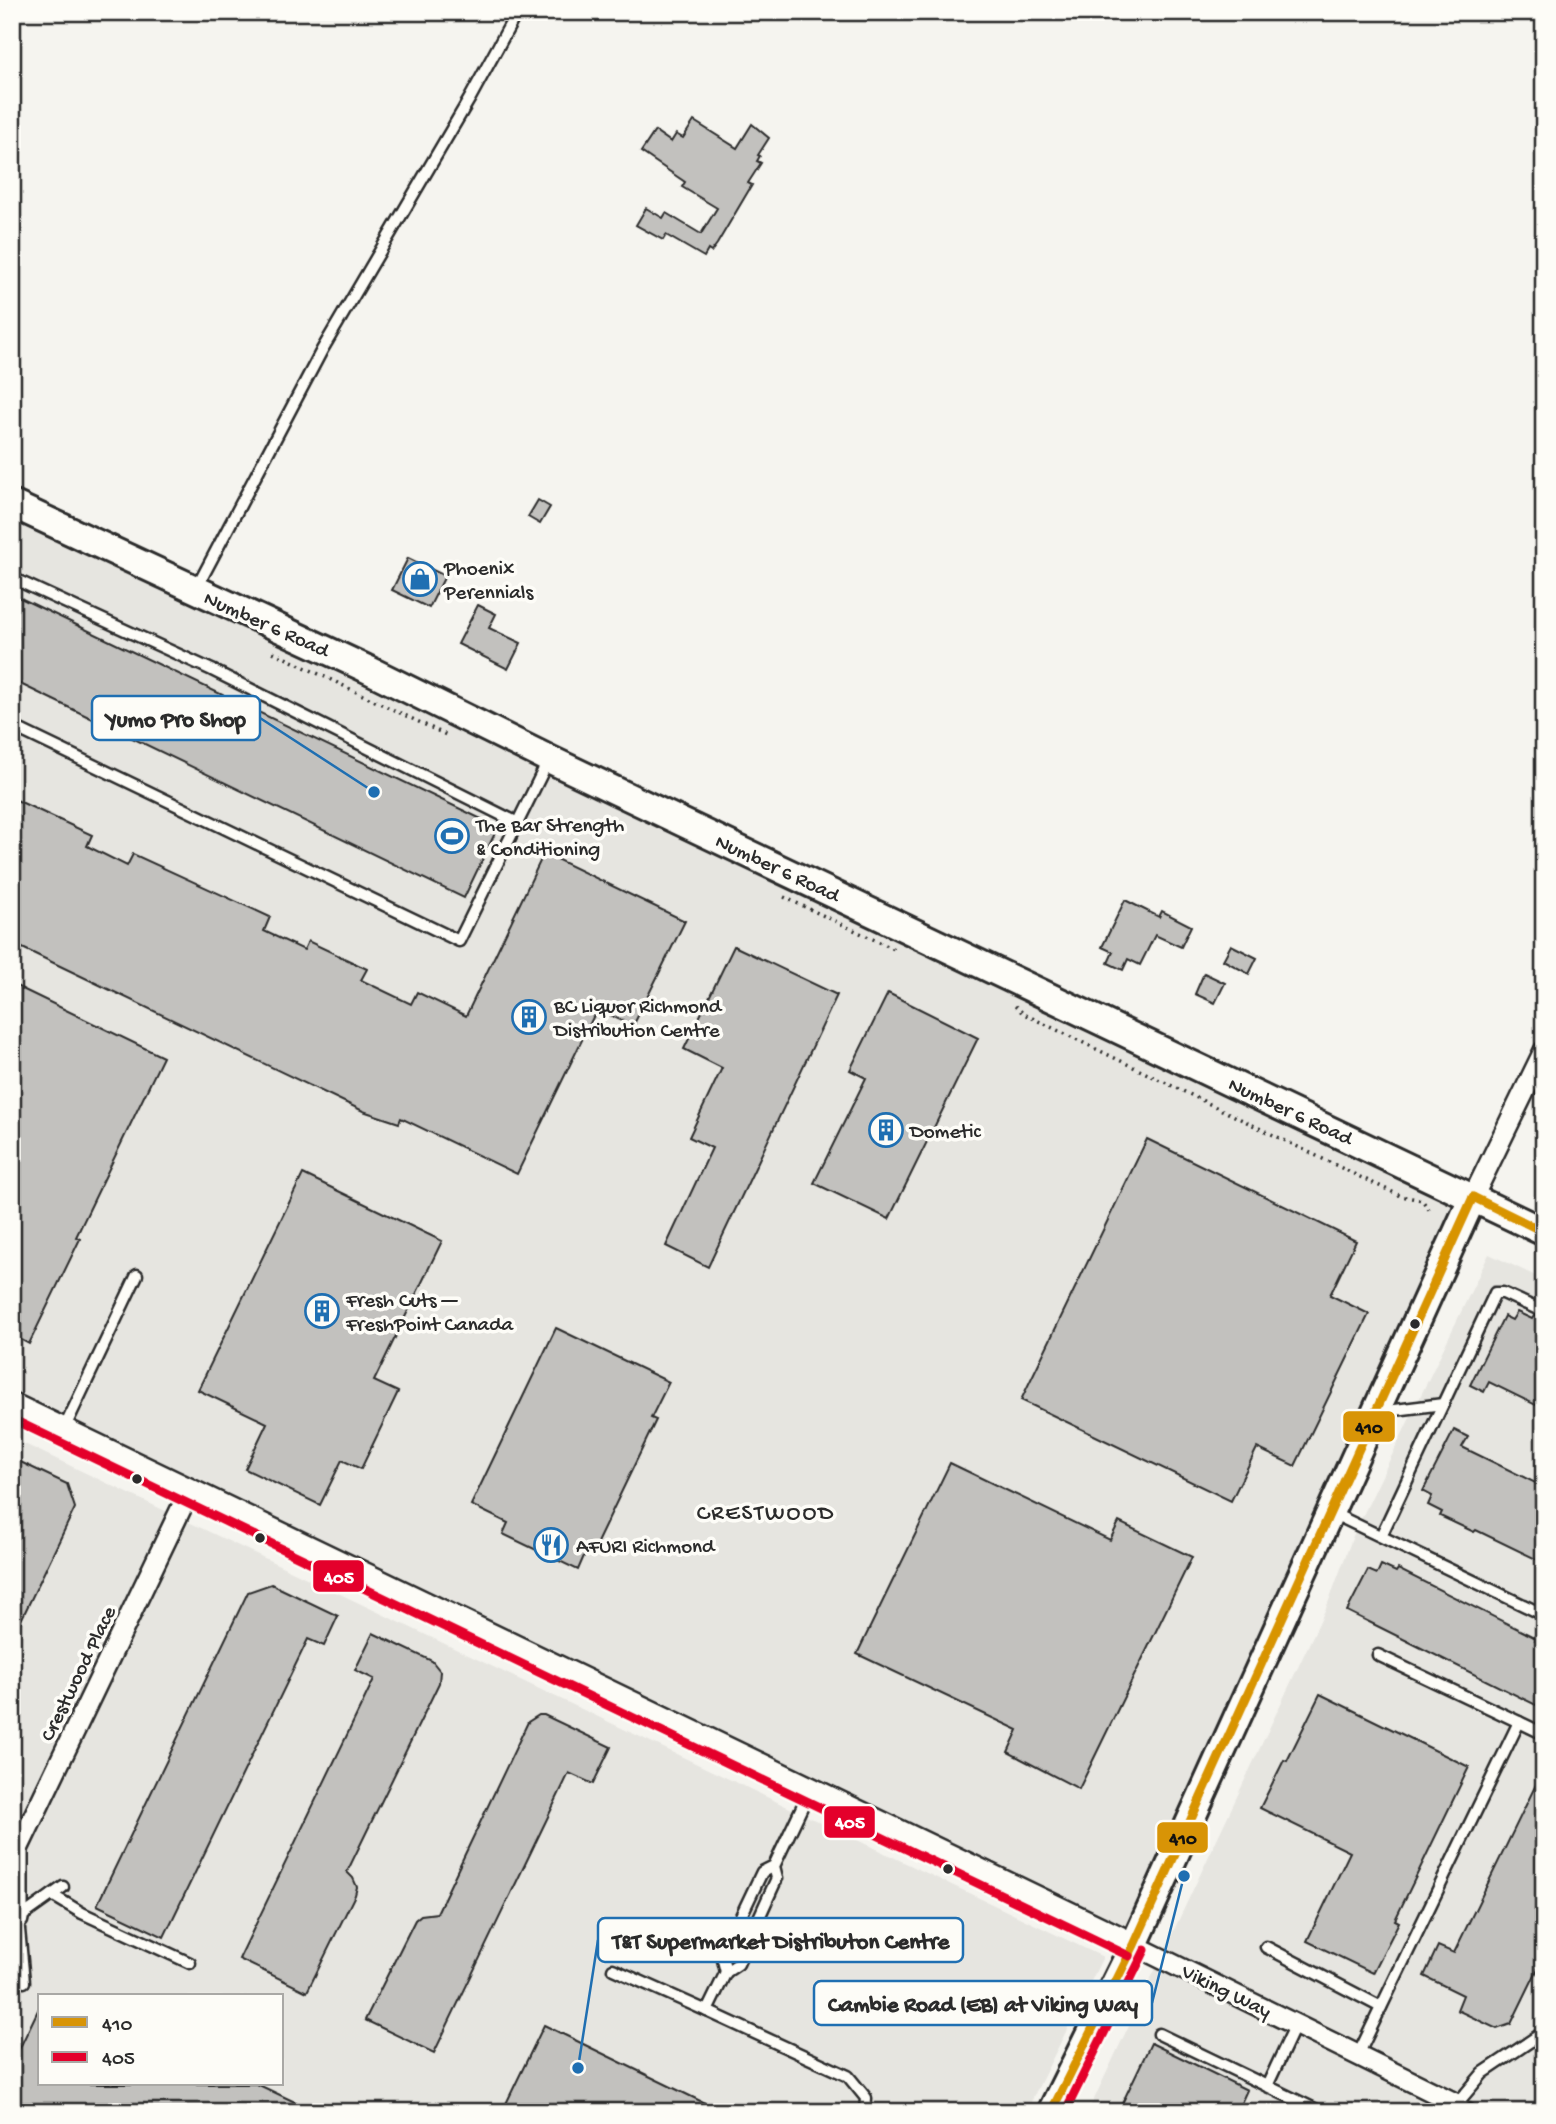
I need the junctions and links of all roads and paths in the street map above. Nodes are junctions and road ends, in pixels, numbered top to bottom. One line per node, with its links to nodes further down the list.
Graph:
1 (517, 12): 4 (lane)
2 (12, 504): 4 (main road, Number 6 Road)
3 (12, 578): 7 (lane)
4 (195, 591): 6 (main road, Number 6 Road)
5 (12, 726): 7 (lane)
6 (549, 759): 7 (lane); 10 (main road, Number 6 Road)
7 (518, 822)
8 (1024, 1014): 11 (path)
9 (1544, 1051): 10 (street)
10 (1473, 1197): 12 (main road, Number 6 Road); 17 (main road)
11 (1431, 1212)
12 (1544, 1232)
13 (137, 1275): 18 (lane)
14 (1544, 1312): 15 (lane)
15 (1443, 1404): 17 (lane); 21 (lane)
16 (12, 1405): 18 (street, Viking Way)
17 (1375, 1412): 20 (main road)
18 (64, 1430): 19 (street, Viking Way)
19 (190, 1490): 26 (street, Viking Way); 30 (street, Crestwood Place)
20 (1330, 1512): 21 (lane); 31 (main road)
21 (1381, 1536): 22 (lane)
22 (1544, 1615)
23 (1378, 1655): 24 (lane)
24 (1519, 1722): 25 (lane); 37 (lane)
25 (1544, 1734)
26 (810, 1789): 27 (lane); 31 (street, Viking Way)
27 (774, 1866): 35 (lane); 35 (lane)
28 (63, 1887): 29 (lane)
29 (52, 1895): 30 (lane); 33 (lane)
30 (18, 1919): 36 (lane)
31 (1134, 1945): 39 (street, Viking Way); 46 (main road)
32 (1266, 1947): 37 (lane)
33 (190, 1963)
34 (613, 1969): 38 (lane)
35 (726, 1972): 38 (lane)
36 (24, 1982)
37 (1381, 2007): 42 (lane)
38 (707, 2011): 45 (lane)
39 (1296, 2024): 42 (street, Viking Way); 43 (lane)
40 (1544, 2029): 44 (lane)
41 (1159, 2034): 43 (lane)
42 (1358, 2055): 44 (street, Viking Way)
43 (1267, 2086): 47 (lane)
44 (1460, 2110)
45 (865, 2112)
46 (1052, 2112)
47 (1321, 2112)

